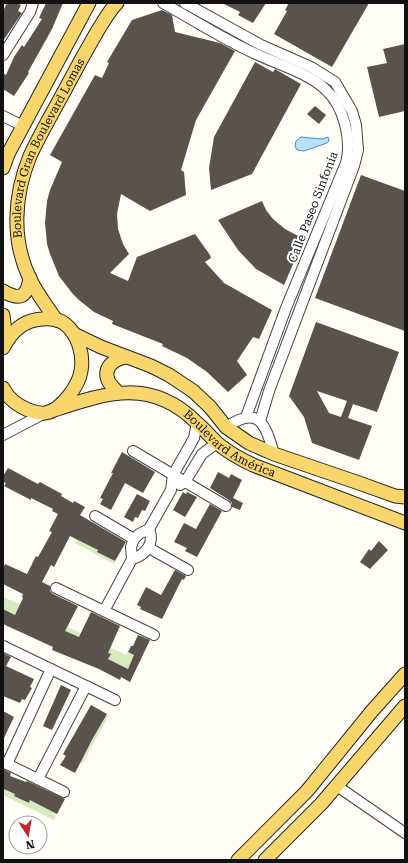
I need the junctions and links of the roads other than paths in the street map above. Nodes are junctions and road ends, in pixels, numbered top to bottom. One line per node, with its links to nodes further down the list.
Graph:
1 (33, 3): 6 (street)
2 (89, 3): 8 (main road, Boulevard Gran Boulevard Lomas)
3 (117, 3): 11 (main road, Boulevard Gran Boulevard Lomas)
4 (163, 3): 21 (street, Calle Paseo Sinfonía)
5 (185, 3): 22 (street, Calle Paseo Sinfonía)
6 (3, 55)
7 (3, 116): 8 (street)
8 (23, 126): 9 (main road, Boulevard Gran Boulevard Lomas)
9 (7, 145): 10 (main road, Boulevard Gran Boulevard Lomas)
10 (3, 168)
11 (30, 278): 12 (main road); 14 (main road, Boulevard Gran Boulevard Lomas)
12 (3, 291)
13 (3, 315): 16 (main road)
14 (56, 320): 15 (main road); 16 (main road)
15 (74, 334): 17 (main road, Boulevard América); 20 (main road)
16 (5, 345)
17 (127, 357): 19 (main road); 24 (main road, Boulevard América)
18 (3, 388): 20 (main road)
19 (118, 392): 20 (main road, Boulevard América); 23 (main road, Boulevard América)
20 (50, 411): 25 (street)
21 (246, 417): 22 (street); 24 (street)
22 (260, 421): 30 (street)
23 (197, 423): 26 (main road, Boulevard América); 27 (street)
24 (226, 427): 30 (main road, Boulevard América)
25 (3, 435)
26 (217, 443): 29 (street); 37 (main road, Boulevard América)
27 (191, 445): 29 (street); 31 (street)
28 (133, 450): 31 (street)
29 (202, 454): 32 (street)
30 (274, 454): 34 (main road, Boulevard América)
31 (173, 474): 32 (street); 33 (street)
32 (185, 482): 33 (street); 35 (street)
33 (171, 490): 38 (street)
34 (405, 497)
35 (226, 506)
36 (95, 516): 39 (street)
37 (405, 523)
38 (149, 529): 39 (street); 40 (street)
39 (134, 539): 41 (street)
40 (149, 548): 41 (street); 42 (street)
41 (132, 559): 44 (street)
42 (188, 570)
43 (56, 588): 44 (street)
44 (104, 611): 45 (street)
45 (154, 635)
46 (3, 646): 47 (street)
47 (50, 669): 49 (street); 52 (street)
48 (405, 674): 57 (main road)
49 (86, 686): 50 (street); 53 (street)
50 (115, 700)
51 (405, 706): 54 (main road)
52 (5, 763): 53 (street)
53 (38, 779): 55 (street)
54 (337, 786): 56 (street); 58 (main road)
55 (64, 792)
56 (405, 833)
57 (238, 860)
58 (265, 860)

